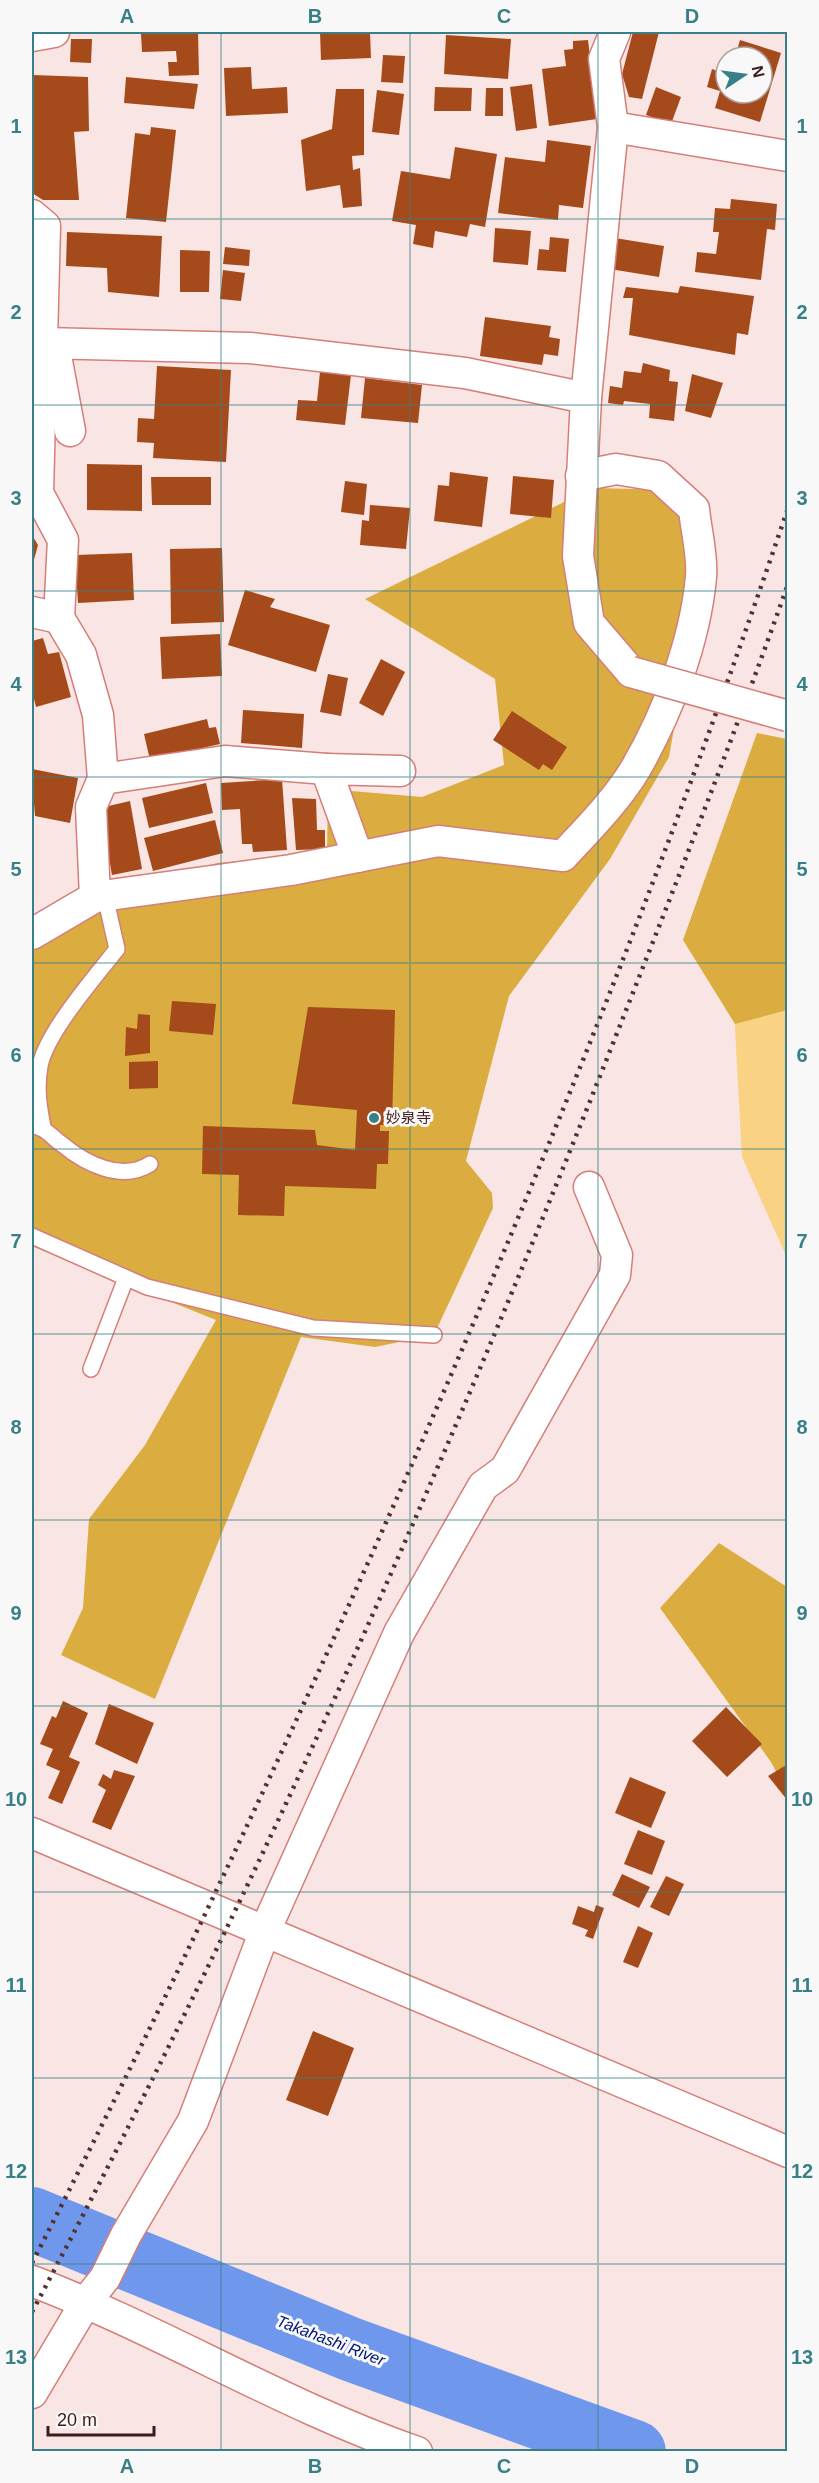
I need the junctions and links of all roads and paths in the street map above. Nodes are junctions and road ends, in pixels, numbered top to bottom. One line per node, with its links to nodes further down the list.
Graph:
1 (54, 32): 3 (street)
2 (615, 32): 4 (street)
3 (32, 36)
4 (613, 127): 5 (street); 8 (street)
5 (788, 156)
6 (32, 215): 7 (street)
7 (48, 343): 8 (street); 9 (street); 11 (street)
8 (586, 398): 10 (street)
9 (70, 431)
10 (581, 476): 13 (street, bridge); 17 (street)
11 (35, 493): 12 (street)
12 (45, 615): 16 (street)
13 (788, 716)
14 (326, 769): 15 (street); 16 (street); 17 (street)
15 (400, 771)
16 (103, 779): 18 (street)
17 (358, 857): 18 (street)
18 (100, 897): 19 (street); 20 (lane)
19 (32, 934)
20 (36, 1064): 21 (lane)
21 (37, 1126): 22 (lane)
22 (150, 1164)
23 (589, 1187): 29 (street)
24 (32, 1236): 25 (lane)
25 (126, 1278): 26 (lane); 27 (lane)
26 (434, 1335)
27 (91, 1369)
28 (32, 1833): 29 (street)
29 (264, 1933): 30 (street); 32 (street)
30 (788, 2152)
31 (32, 2281): 32 (street)
32 (86, 2301): 33 (street); 34 (street)
33 (32, 2393)
34 (417, 2451)

